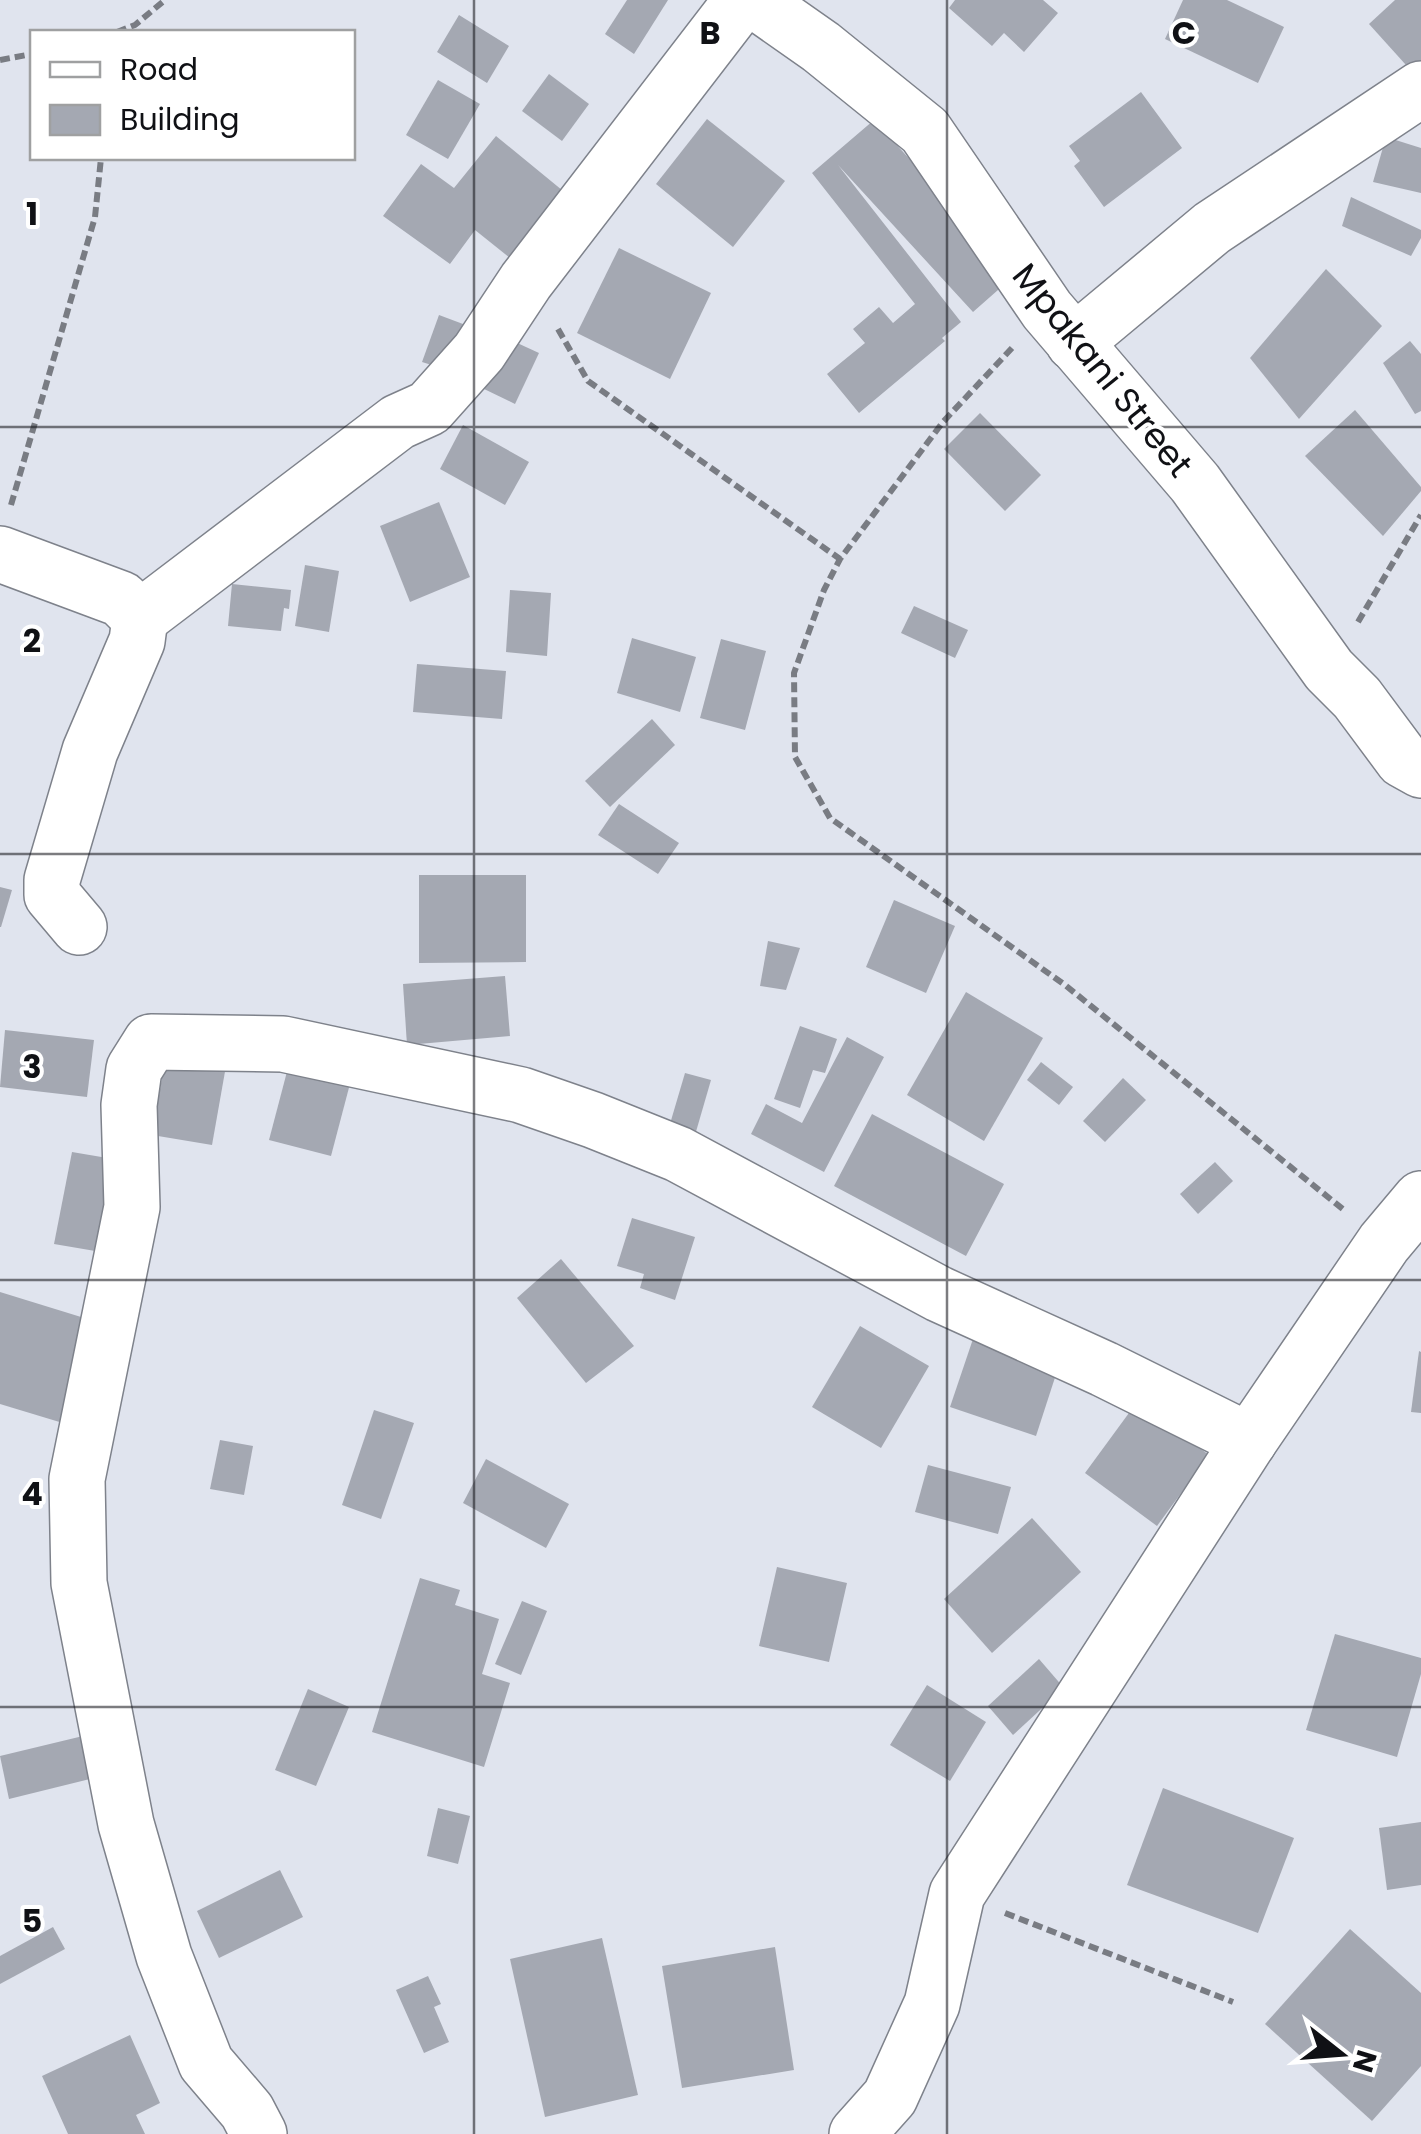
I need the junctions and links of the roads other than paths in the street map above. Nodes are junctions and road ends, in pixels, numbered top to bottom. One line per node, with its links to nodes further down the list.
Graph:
1 (742, 0): 6 (street)
2 (754, 0): 4 (street, Mpakani Street)
3 (1421, 89): 4 (street)
4 (1060, 327): 7 (street, Mpakani Street)
5 (3, 538): 6 (street)
6 (140, 618): 8 (street)
7 (1415, 772)
8 (79, 927)
9 (1421, 1199): 10 (street)
10 (1249, 1441): 11 (street); 12 (street)
11 (260, 2134)
12 (857, 2134)

